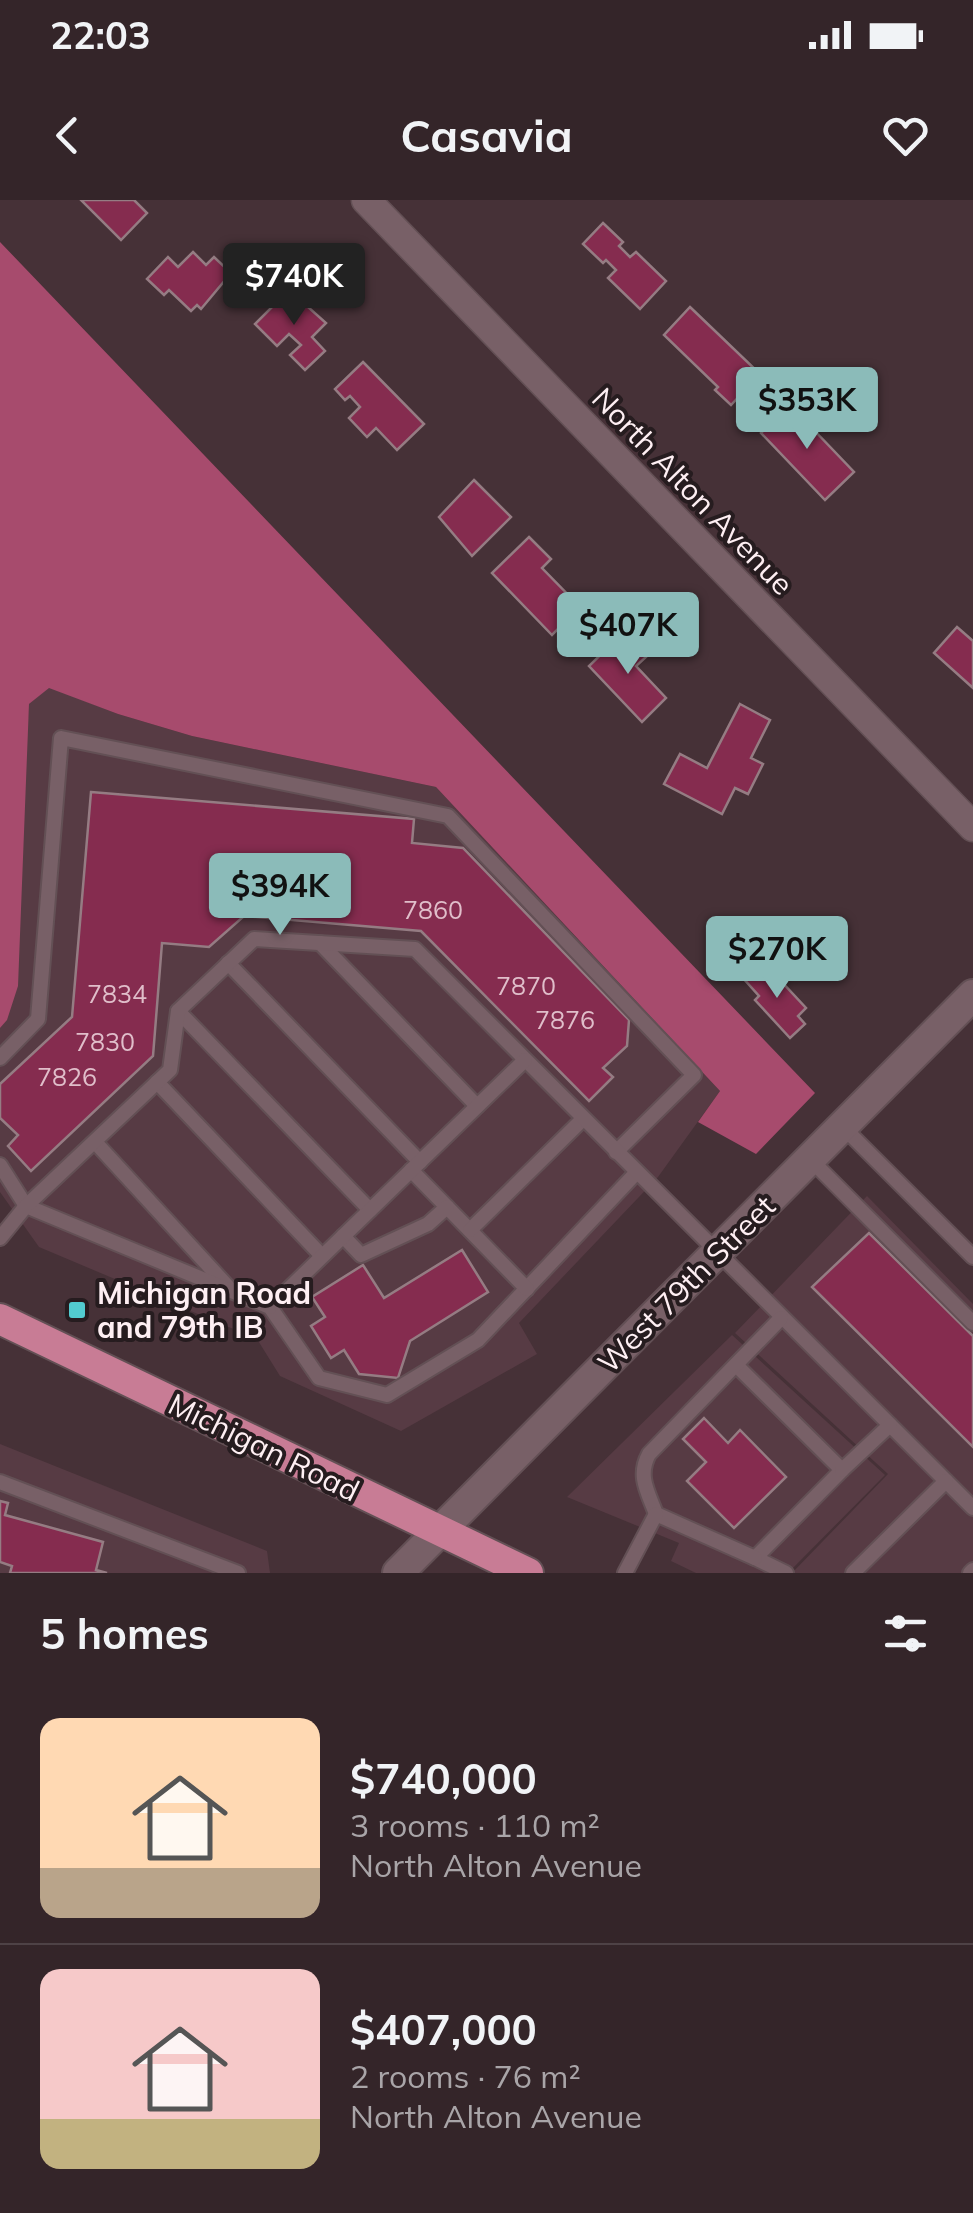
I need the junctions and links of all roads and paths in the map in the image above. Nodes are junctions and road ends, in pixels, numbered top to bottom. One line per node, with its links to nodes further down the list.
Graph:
1 (366, 200): 2 (street, North Alton Avenue)
2 (973, 827)
3 (320, 943): 4 (lane); 8 (lane); 10 (lane)
4 (228, 963): 6 (lane); 17 (lane)
5 (973, 995): 12 (main road, West 79th Street)
6 (178, 1011): 9 (lane); 21 (lane)
7 (0, 1058): 14 (lane)
8 (525, 1060): 10 (lane); 11 (lane)
9 (157, 1082): 13 (lane); 26 (lane)
10 (477, 1106): 17 (lane)
11 (583, 1118): 14 (lane); 22 (lane)
12 (842, 1126): 15 (main road, West 79th Street); 27 (lane)
13 (95, 1142): 19 (lane); 29 (lane)
14 (616, 1152): 18 (lane)
15 (810, 1159): 25 (main road, West 79th Street); 33 (lane)
16 (0, 1165): 19 (lane)
17 (415, 1166): 20 (lane); 21 (lane)
18 (636, 1173): 25 (lane); 28 (lane)
19 (26, 1206): 24 (lane); 29 (lane)
20 (447, 1206): 22 (lane); 23 (lane)
21 (370, 1210): 23 (lane)
22 (470, 1230): 28 (lane)
23 (343, 1236): 26 (lane)
24 (0, 1238)
25 (716, 1253): 31 (lane); 41 (main road, West 79th Street)
26 (322, 1256): 30 (lane)
27 (973, 1256)
28 (527, 1288): 30 (lane)
29 (233, 1292): 30 (lane)
30 (270, 1307)
31 (781, 1318): 34 (lane); 35 (lane)
32 (0, 1320): 41 (main road, Michigan Road)
33 (973, 1323)
34 (736, 1365): 36 (lane); 40 (lane)
35 (890, 1425): 36 (lane); 37 (lane)
36 (842, 1470): 42 (lane)
37 (946, 1481): 39 (lane); 48 (lane)
38 (0, 1482): 43 (lane)
39 (973, 1508)
40 (656, 1514): 42 (lane); 46 (lane)
41 (440, 1532): 44 (main road, West 79th Street); 45 (main road, Michigan Road)
42 (755, 1558): 47 (lane)
43 (238, 1573)
44 (398, 1573)
45 (528, 1573)
46 (626, 1573)
47 (786, 1573)
48 (853, 1573)

